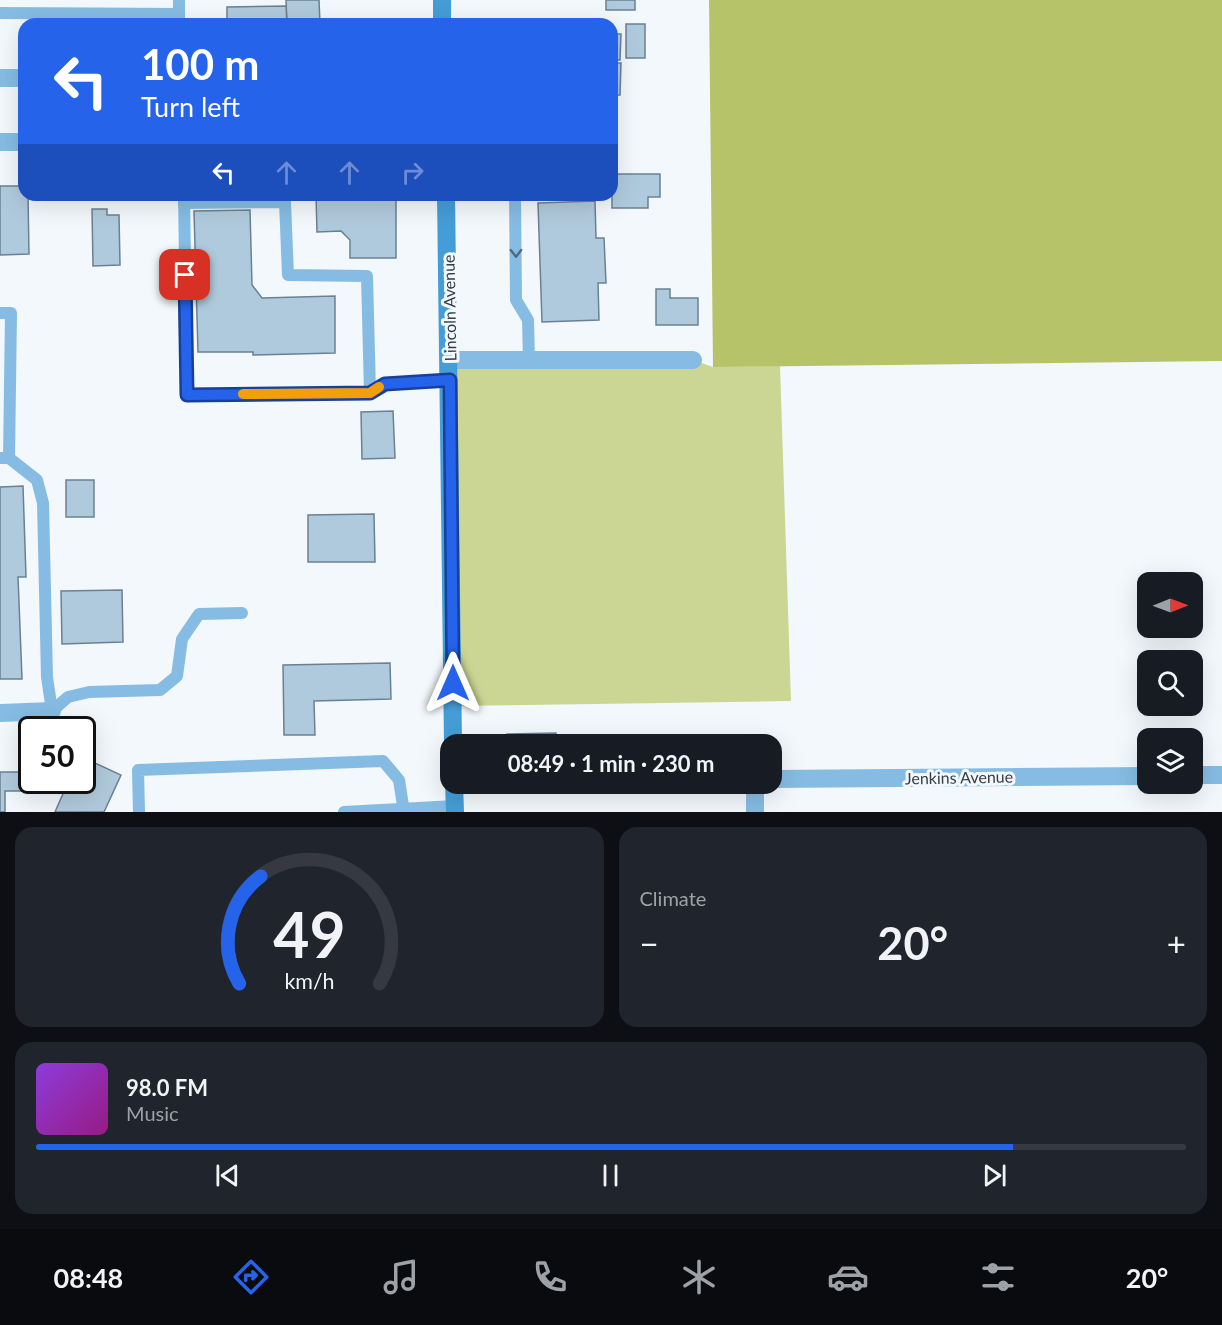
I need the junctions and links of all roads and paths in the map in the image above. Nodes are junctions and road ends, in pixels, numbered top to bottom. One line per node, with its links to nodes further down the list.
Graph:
1 (179, 0): 5 (lane)
2 (442, 0): 6 (main road)
3 (0, 13): 4 (lane)
4 (149, 18)
5 (179, 18)
6 (442, 18)
7 (0, 78): 8 (street)
8 (18, 78)
9 (0, 142): 10 (street)
10 (18, 142)
11 (184, 201): 20 (lane)
12 (251, 201): 20 (lane)
13 (446, 201): 16 (main road, Lincoln Avenue)
14 (515, 201): 17 (lane, one-way to 17)
15 (0, 313): 21 (lane)
16 (450, 360): 17 (street); 19 (main road, Lincoln Avenue)
17 (530, 360): 18 (street)
18 (693, 360)
19 (450, 380): 20 (lane); 25 (main road, Lincoln Avenue)
20 (370, 393)
21 (5, 458): 23 (lane)
22 (242, 613): 23 (lane)
23 (52, 711): 24 (street)
24 (0, 713)
25 (453, 734)
26 (1203, 775): 27 (street)
27 (1222, 775)
28 (1137, 776): 29 (street, Jenkins Avenue)
29 (782, 779)
30 (454, 794): 32 (main road)
31 (755, 794): 36 (street)
32 (455, 809): 33 (lane)
33 (404, 811): 34 (lane); 35 (lane)
34 (139, 812)
35 (344, 812)
36 (754, 812)

